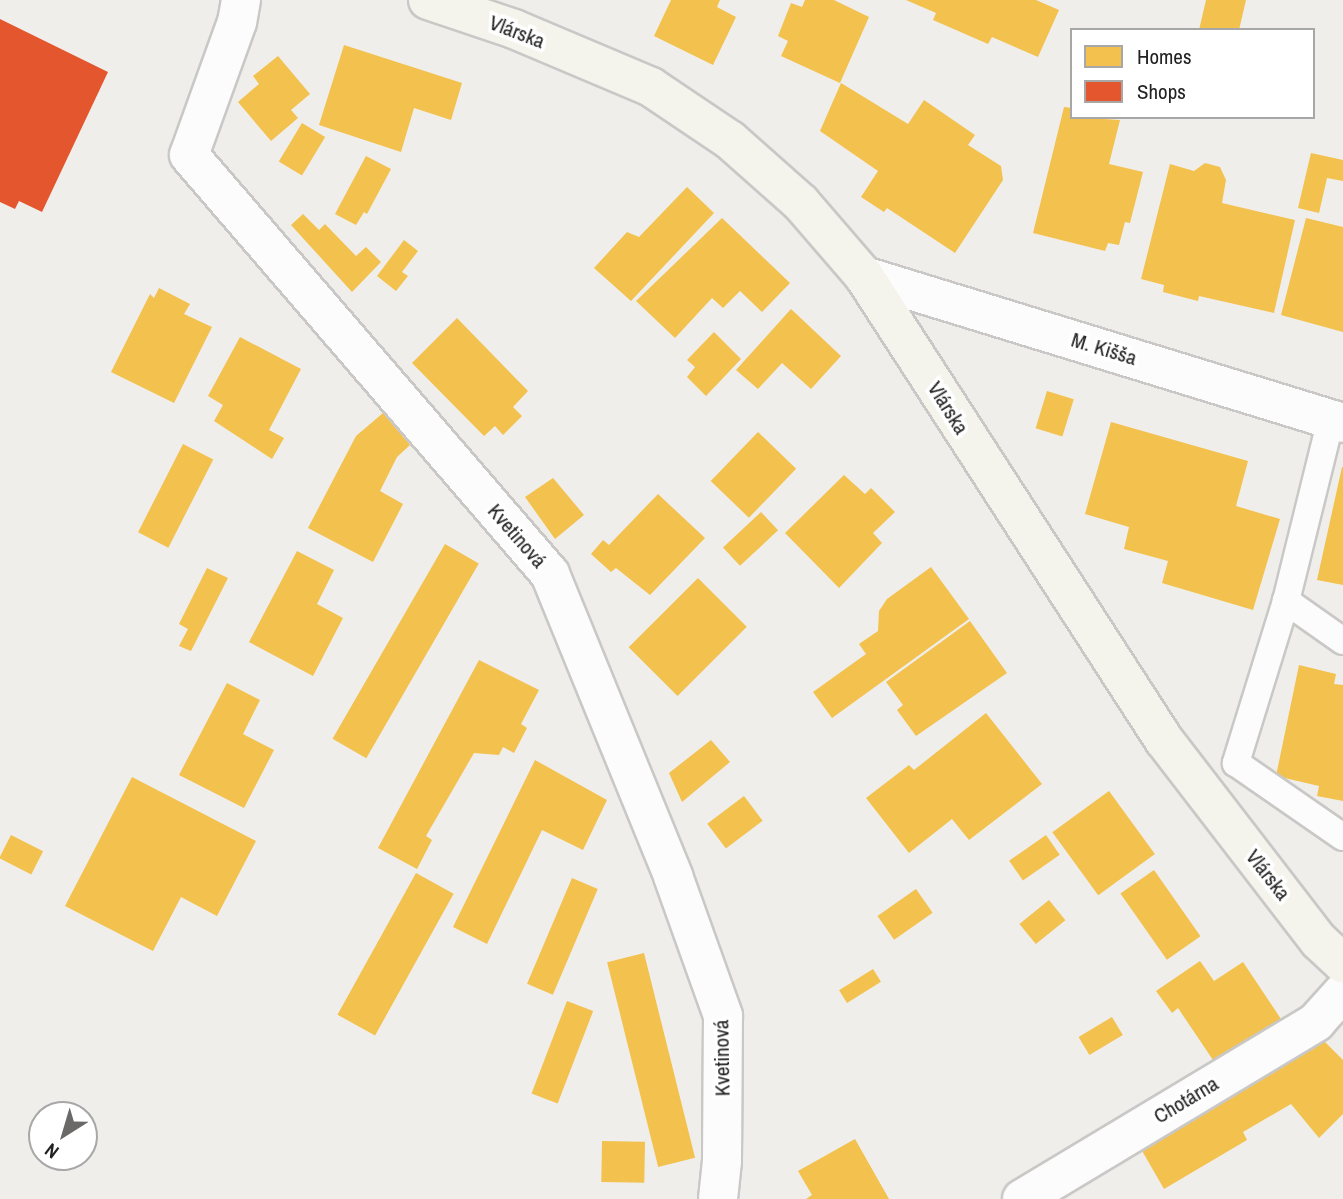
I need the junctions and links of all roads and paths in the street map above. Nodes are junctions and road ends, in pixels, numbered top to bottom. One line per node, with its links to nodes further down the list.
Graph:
1 (240, 0): 10 (street, Kvetinová)
2 (428, 0): 3 (main road, Vlárska)
3 (864, 276): 4 (street, M. Kišša); 8 (main road, Vlárska)
4 (1337, 421): 5 (lane)
5 (1286, 601): 6 (lane); 7 (lane)
6 (1343, 641)
7 (1343, 838)
8 (1343, 963)
9 (1343, 992): 11 (street, Chotárna)
10 (718, 1199)
11 (1021, 1199)

